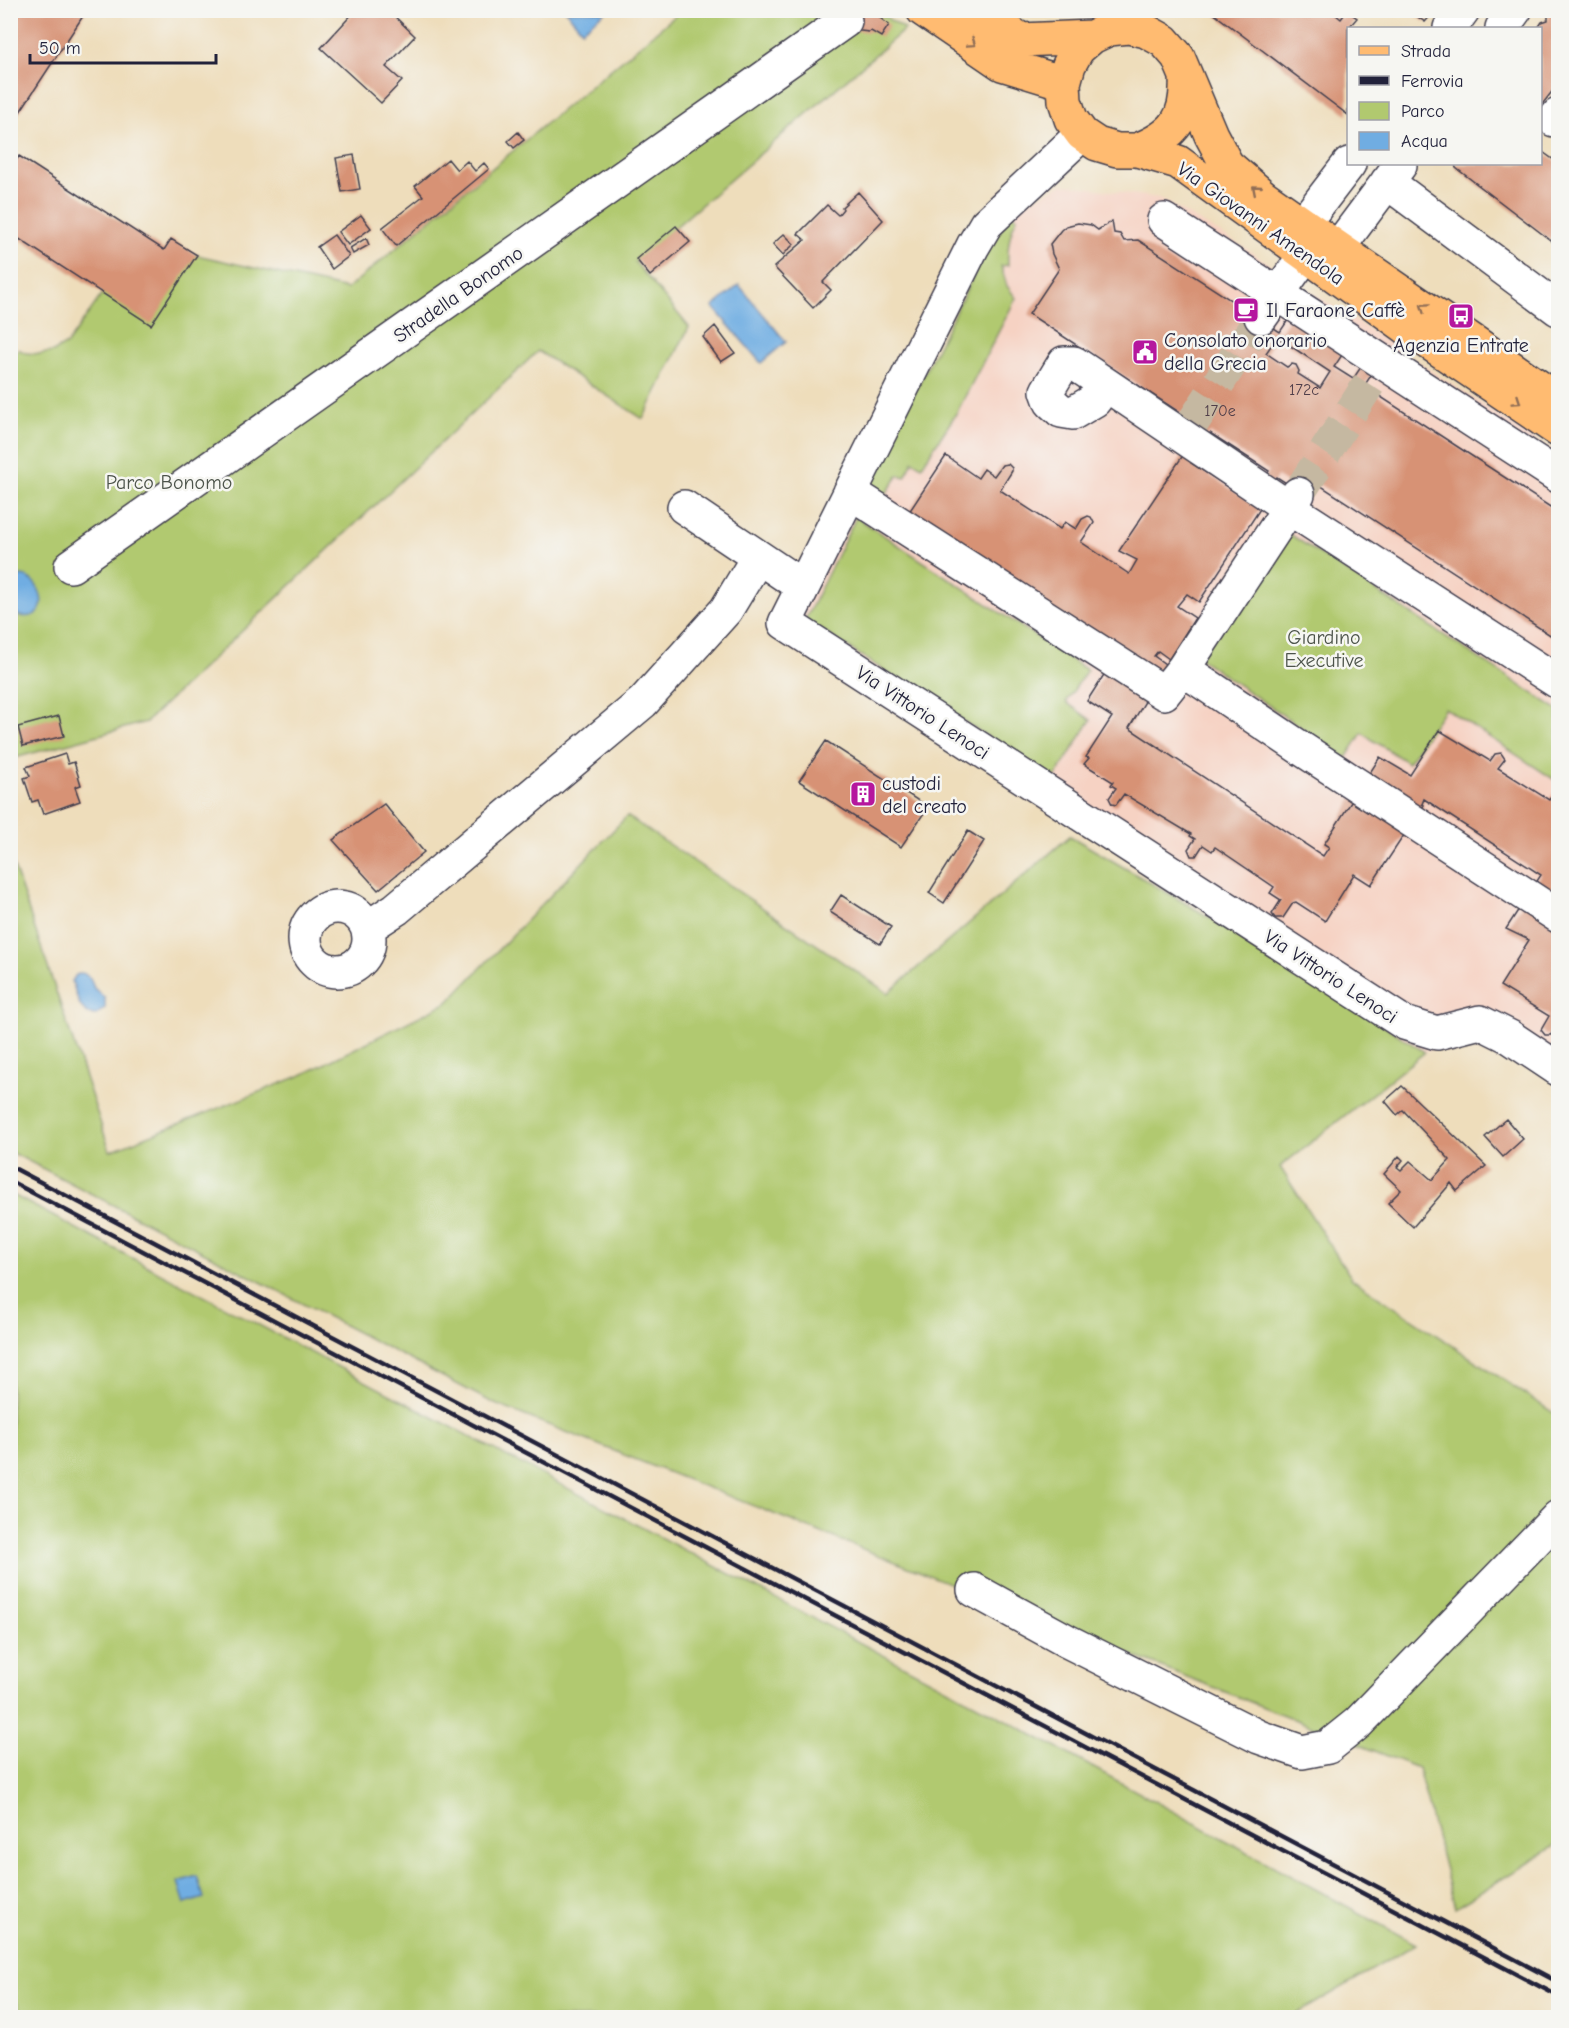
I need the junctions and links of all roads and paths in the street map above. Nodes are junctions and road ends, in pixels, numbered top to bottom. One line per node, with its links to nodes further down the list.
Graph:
1 (923, 10): 11 (main road, one-way to 11)
2 (977, 10): 9 (main road, Via Giovanni Amendola)
3 (1463, 10): 7 (street)
4 (1515, 10): 8 (street)
5 (845, 21): 33 (street, Stradella Bonomo)
6 (1142, 21): 9 (main road, Via Giovanni Amendola); 10 (main road, Via Giovanni Amendola)
7 (1451, 27)
8 (1503, 27)
9 (1092, 37): 11 (main road)
10 (1186, 76): 13 (main road); 17 (main road, Via Giovanni Amendola, one-way to 10)
11 (1064, 83): 12 (main road)
12 (1082, 134): 13 (main road, Via Giovanni Amendola); 29 (street, Via Vittorio Lenoci)
13 (1137, 150): 17 (main road, Via Giovanni Amendola)
14 (1348, 165): 17 (street)
15 (1394, 173): 18 (street); 20 (street)
16 (1164, 219): 19 (street)
17 (1304, 239): 18 (main road, Via Giovanni Amendola); 19 (street); 21 (main road, Via Giovanni Amendola)
18 (1338, 248): 26 (main road, Via Giovanni Amendola, one-way to 18)
19 (1269, 305): 22 (street)
20 (1558, 309)
21 (1406, 327): 22 (street); 23 (main road, Via Giovanni Amendola)
22 (1378, 369): 25 (street)
23 (1475, 373): 25 (street); 26 (main road, Via Giovanni Amendola, one-way to 26)
24 (1105, 384): 30 (street)
25 (1451, 405): 27 (street)
26 (1556, 418): 27 (street)
27 (1529, 457): 28 (street)
28 (1558, 476)
29 (850, 492): 34 (street, Via Vittorio Lenoci); 35 (street)
30 (1294, 501): 35 (street); 36 (street)
31 (684, 507): 32 (street)
32 (758, 556): 34 (street); 38 (street)
33 (71, 566)
34 (803, 587): 39 (street, Via Vittorio Lenoci)
35 (1183, 669): 37 (street)
36 (1558, 682)
37 (1558, 916)
38 (367, 928)
39 (1558, 1069)
40 (1558, 1517): 41 (street)
41 (974, 1590)

